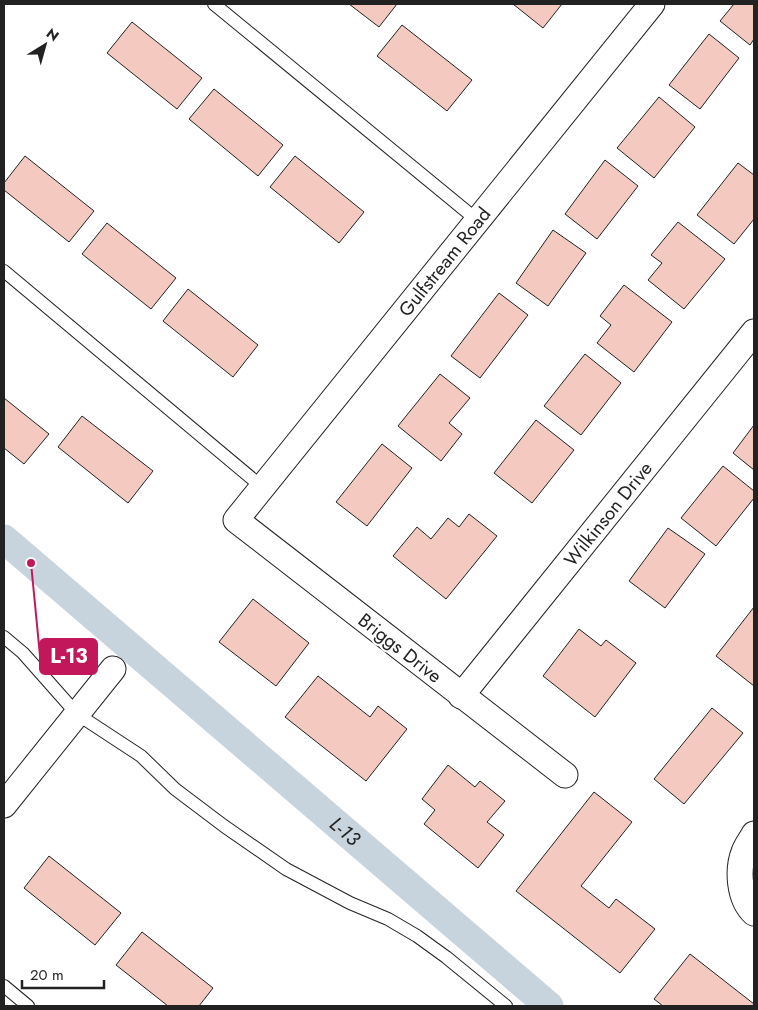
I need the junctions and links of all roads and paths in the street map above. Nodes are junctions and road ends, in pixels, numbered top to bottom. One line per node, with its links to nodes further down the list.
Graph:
1 (214, 4): 3 (lane)
2 (652, 4): 3 (street, Gulfstream Road)
3 (477, 220): 6 (street, Gulfstream Road)
4 (4, 271): 6 (lane)
5 (754, 332): 10 (street, Wilkinson Drive)
6 (262, 487): 7 (street, Gulfstream Road)
7 (236, 520): 10 (street, Briggs Drive)
8 (4, 637): 11 (lane)
9 (113, 669): 11 (street)
10 (461, 696): 12 (street, Briggs Drive)
11 (77, 714): 13 (street); 18 (lane)
12 (565, 775)
13 (4, 805)
14 (754, 834): 15 (street)
15 (754, 913)
16 (4, 986): 17 (lane)
17 (28, 1006)
18 (506, 1006)

